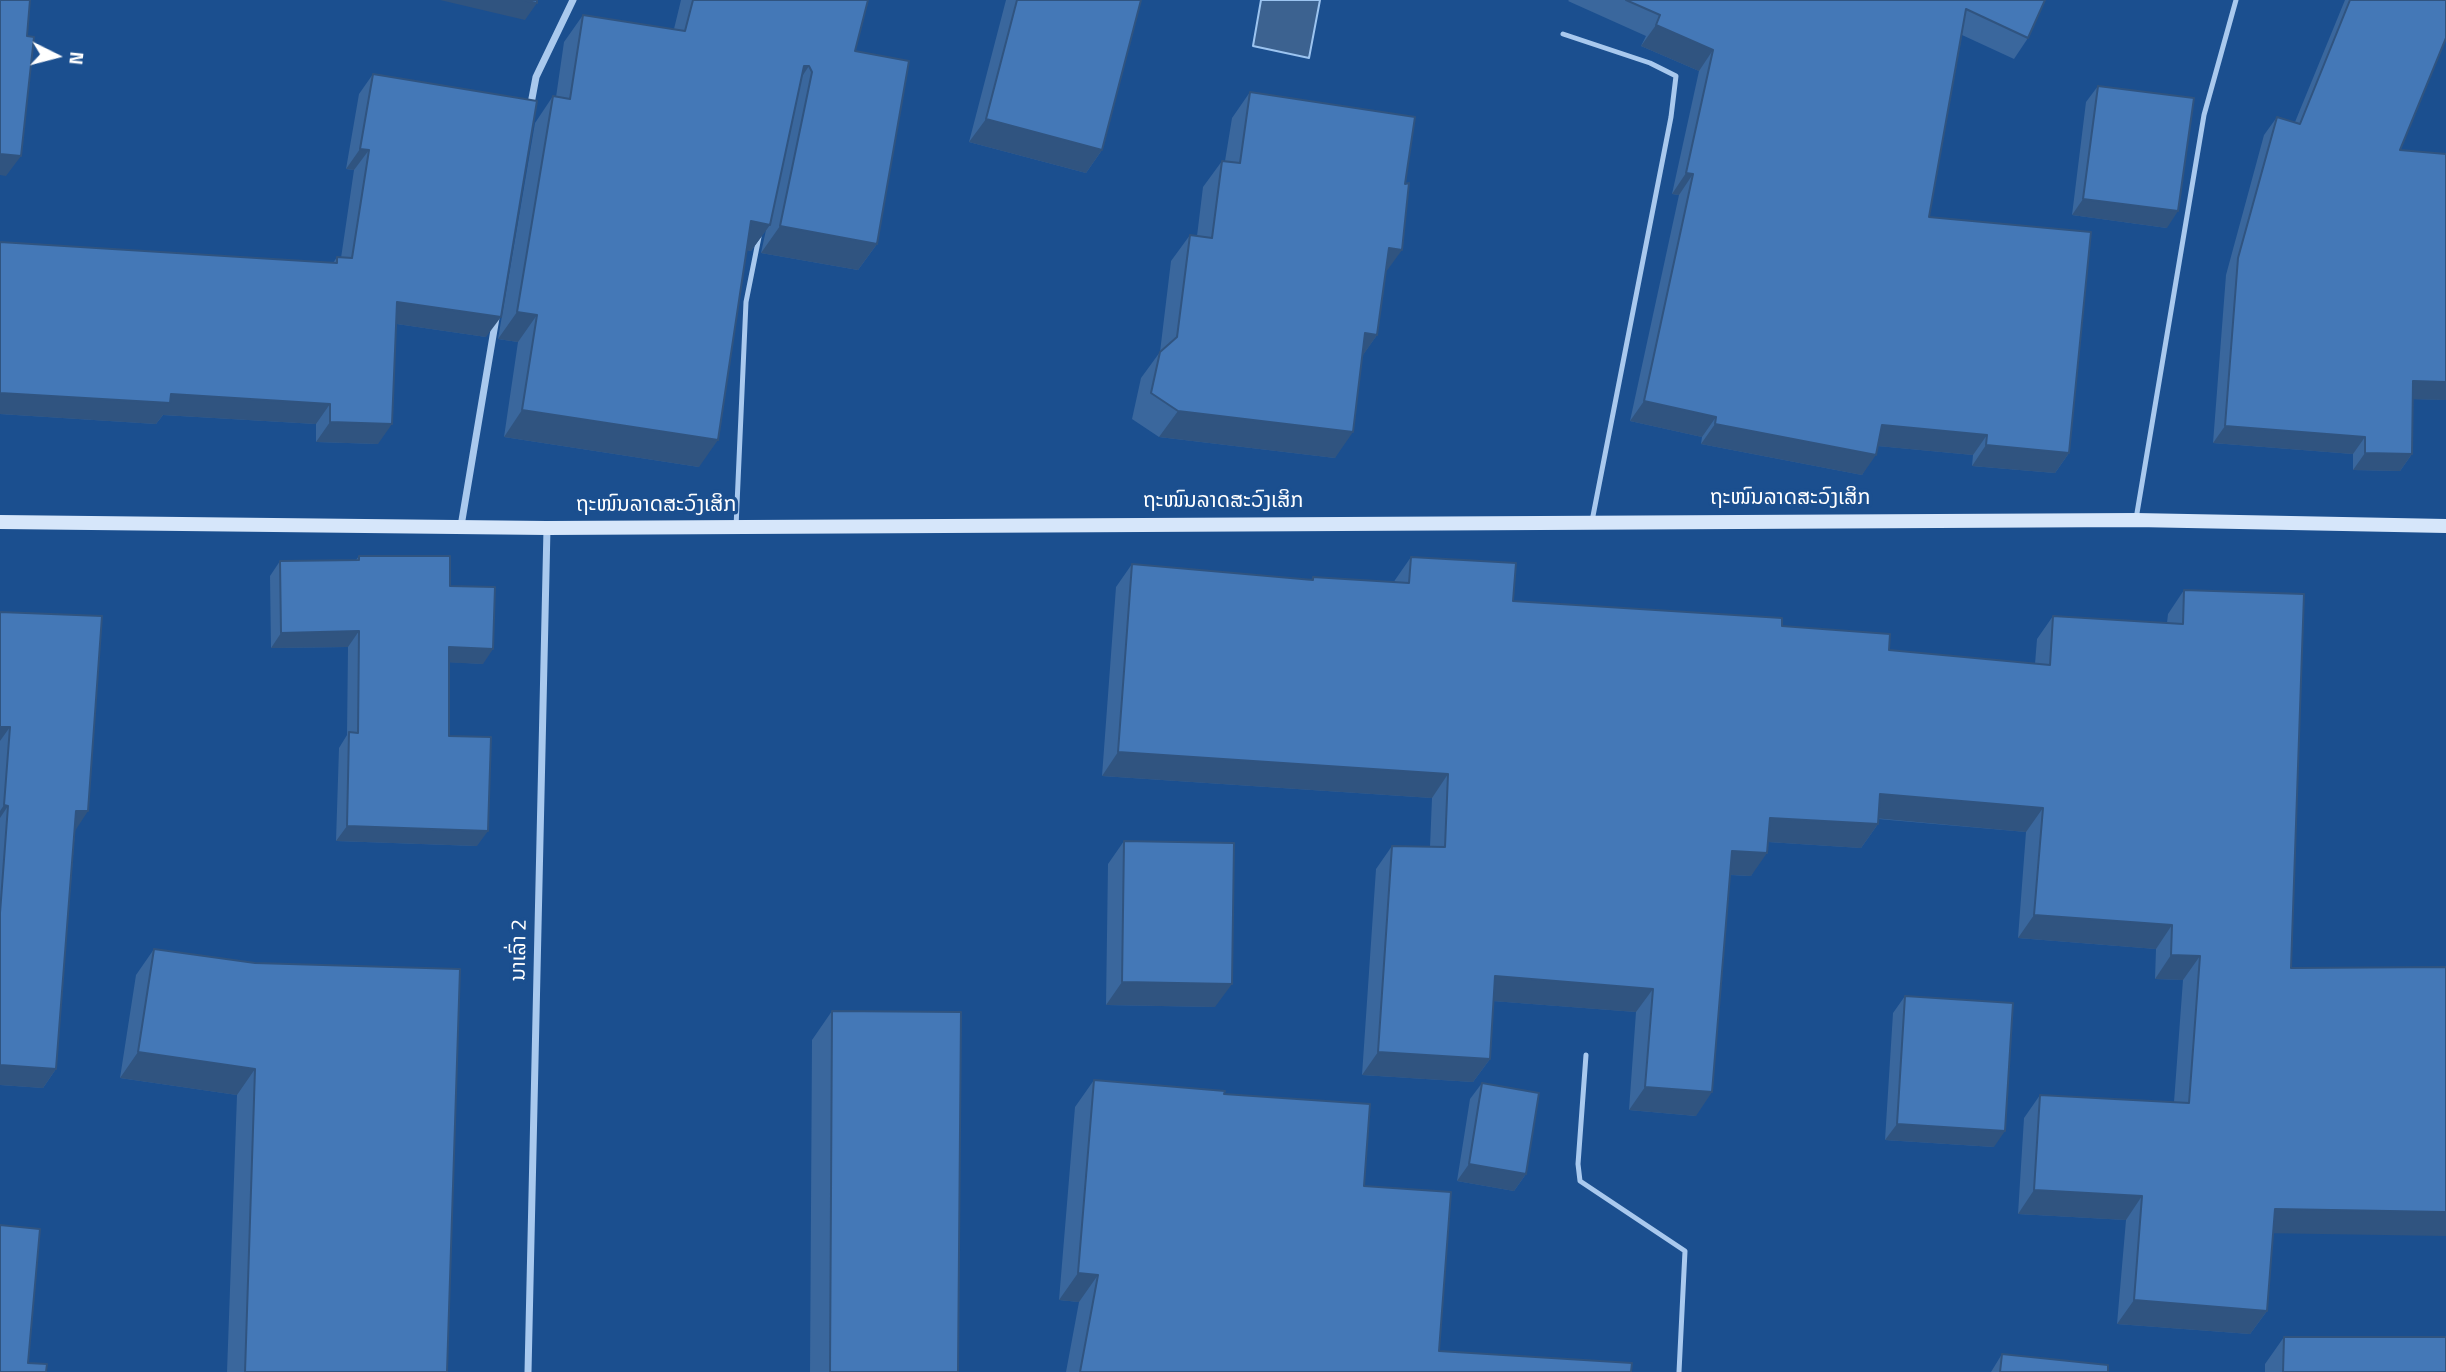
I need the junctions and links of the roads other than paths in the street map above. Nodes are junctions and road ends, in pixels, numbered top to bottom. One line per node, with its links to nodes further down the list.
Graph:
1 (573, 0): 4 (street)
2 (2236, 0): 7 (lane)
3 (1563, 34): 8 (lane)
4 (529, 118)
5 (760, 234): 12 (lane)
6 (497, 308): 10 (street)
7 (2136, 520): 8 (street, ຖະໜົນລາດສະວົງເສິກ); 11 (street, ຖະໜົນລາດສະວົງເສິກ)
8 (1592, 521): 12 (street, ຖະໜົນລາດສະວົງເສິກ)
9 (0, 522): 10 (street, ຖະໜົນລາດສະວົງເສິກ)
10 (461, 526): 13 (street, ຖະໜົນລາດສະວົງເສິກ)
11 (2446, 526)
12 (736, 527): 13 (street, ຖະໜົນລາດສະວົງເສິກ)
13 (547, 528): 15 (street, ນາເລົ່າ 2)
14 (1586, 1055): 16 (lane)
15 (528, 1372)
16 (1679, 1372)

